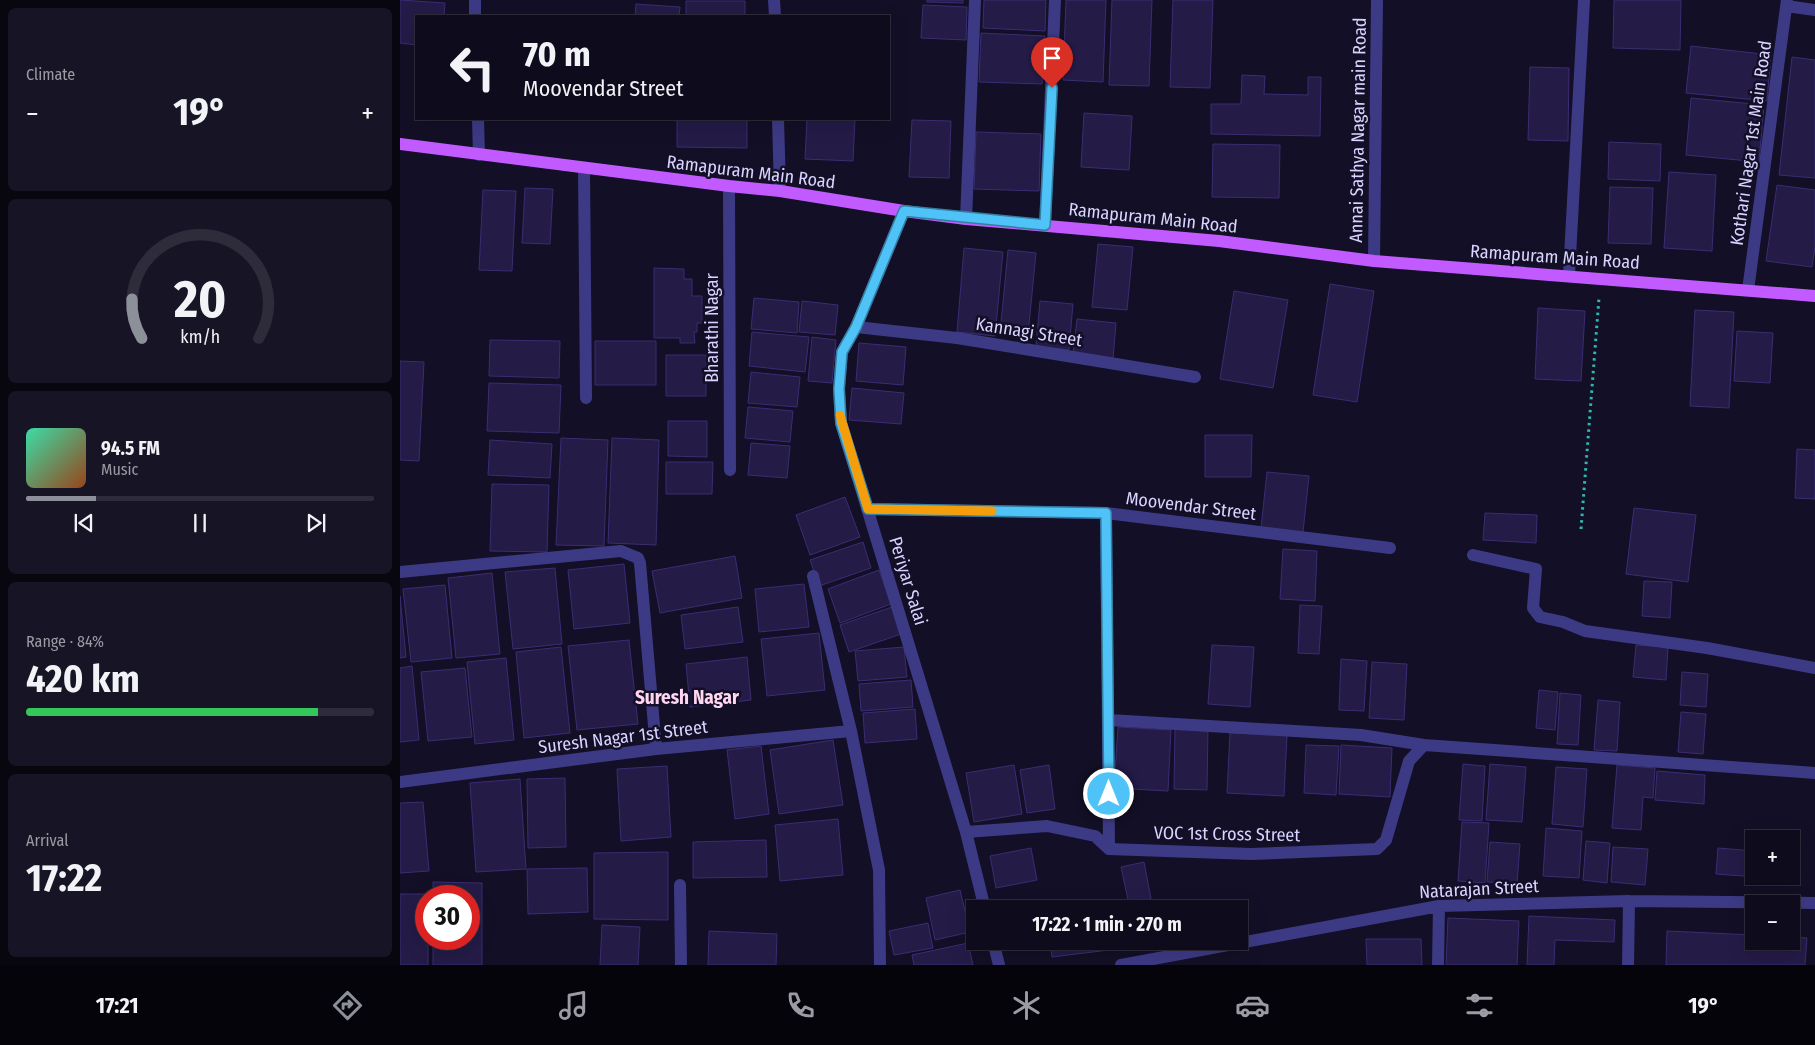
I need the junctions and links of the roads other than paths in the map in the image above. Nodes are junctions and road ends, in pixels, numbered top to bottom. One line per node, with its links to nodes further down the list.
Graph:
1 (475, 0): 9 (street)
2 (774, 0): 10 (street)
3 (975, 0): 19 (street)
4 (1056, 0): 20 (street)
5 (1377, 0): 21 (street, Annai Sathya Nagar main Road)
6 (1584, 0): 22 (street)
7 (1787, 3): 8 (street); 23 (street, Kothari Nagar 1st Main Road)
8 (1815, 10)
9 (475, 15)
10 (775, 15)
11 (478, 120): 14 (street)
12 (778, 120): 17 (street)
13 (400, 144): 14 (main road, Ramapuram Main Road)
14 (479, 154): 15 (main road, Ramapuram Main Road)
15 (584, 168): 16 (main road, Ramapuram Main Road); 27 (street)
16 (729, 186): 17 (main road, Ramapuram Main Road); 28 (street, Bharathi Nagar)
17 (780, 191): 18 (main road, Ramapuram Main Road)
18 (904, 211): 19 (main road, Ramapuram Main Road); 25 (street, Periyar Salai)
19 (966, 219): 20 (main road, Ramapuram Main Road)
20 (1045, 225): 21 (main road, Ramapuram Main Road)
21 (1374, 261): 22 (main road, Ramapuram Main Road)
22 (1568, 275): 23 (main road, Ramapuram Main Road)
23 (1748, 290): 24 (main road, Ramapuram Main Road)
24 (1815, 296)
25 (856, 327): 26 (street, Kannagi Street); 29 (street, Periyar Salai)
26 (1195, 377)
27 (586, 398)
28 (730, 470)
29 (868, 509): 30 (street, Moovendar Street); 42 (street, Periyar Salai)
30 (1106, 513): 31 (street, Moovendar Street); 36 (street)
31 (1390, 548)
32 (1473, 555): 35 (street)
33 (400, 572): 39 (street)
34 (813, 576): 37 (street)
35 (1815, 668)
36 (1109, 720): 38 (street); 43 (street)
37 (851, 731): 39 (street, Suresh Nagar 1st Street); 51 (street)
38 (1424, 745): 40 (street); 43 (street, VOC 1st Cross Street)
39 (656, 749): 41 (street, Suresh Nagar 1st Street)
40 (1815, 772)
41 (400, 782)
42 (966, 832): 43 (street); 45 (street, Periyar Salai)
43 (1109, 849)
44 (680, 885): 50 (street)
45 (983, 900)
46 (1629, 901): 47 (street, Natarajan Street); 48 (street, Natarajan Street); 55 (street)
47 (1815, 903)
48 (1439, 906): 53 (street, Natarajan Street); 54 (street)
49 (995, 950): 52 (street)
50 (681, 965)
51 (880, 965)
52 (999, 965)
53 (1121, 965)
54 (1438, 965)
55 (1628, 965)

